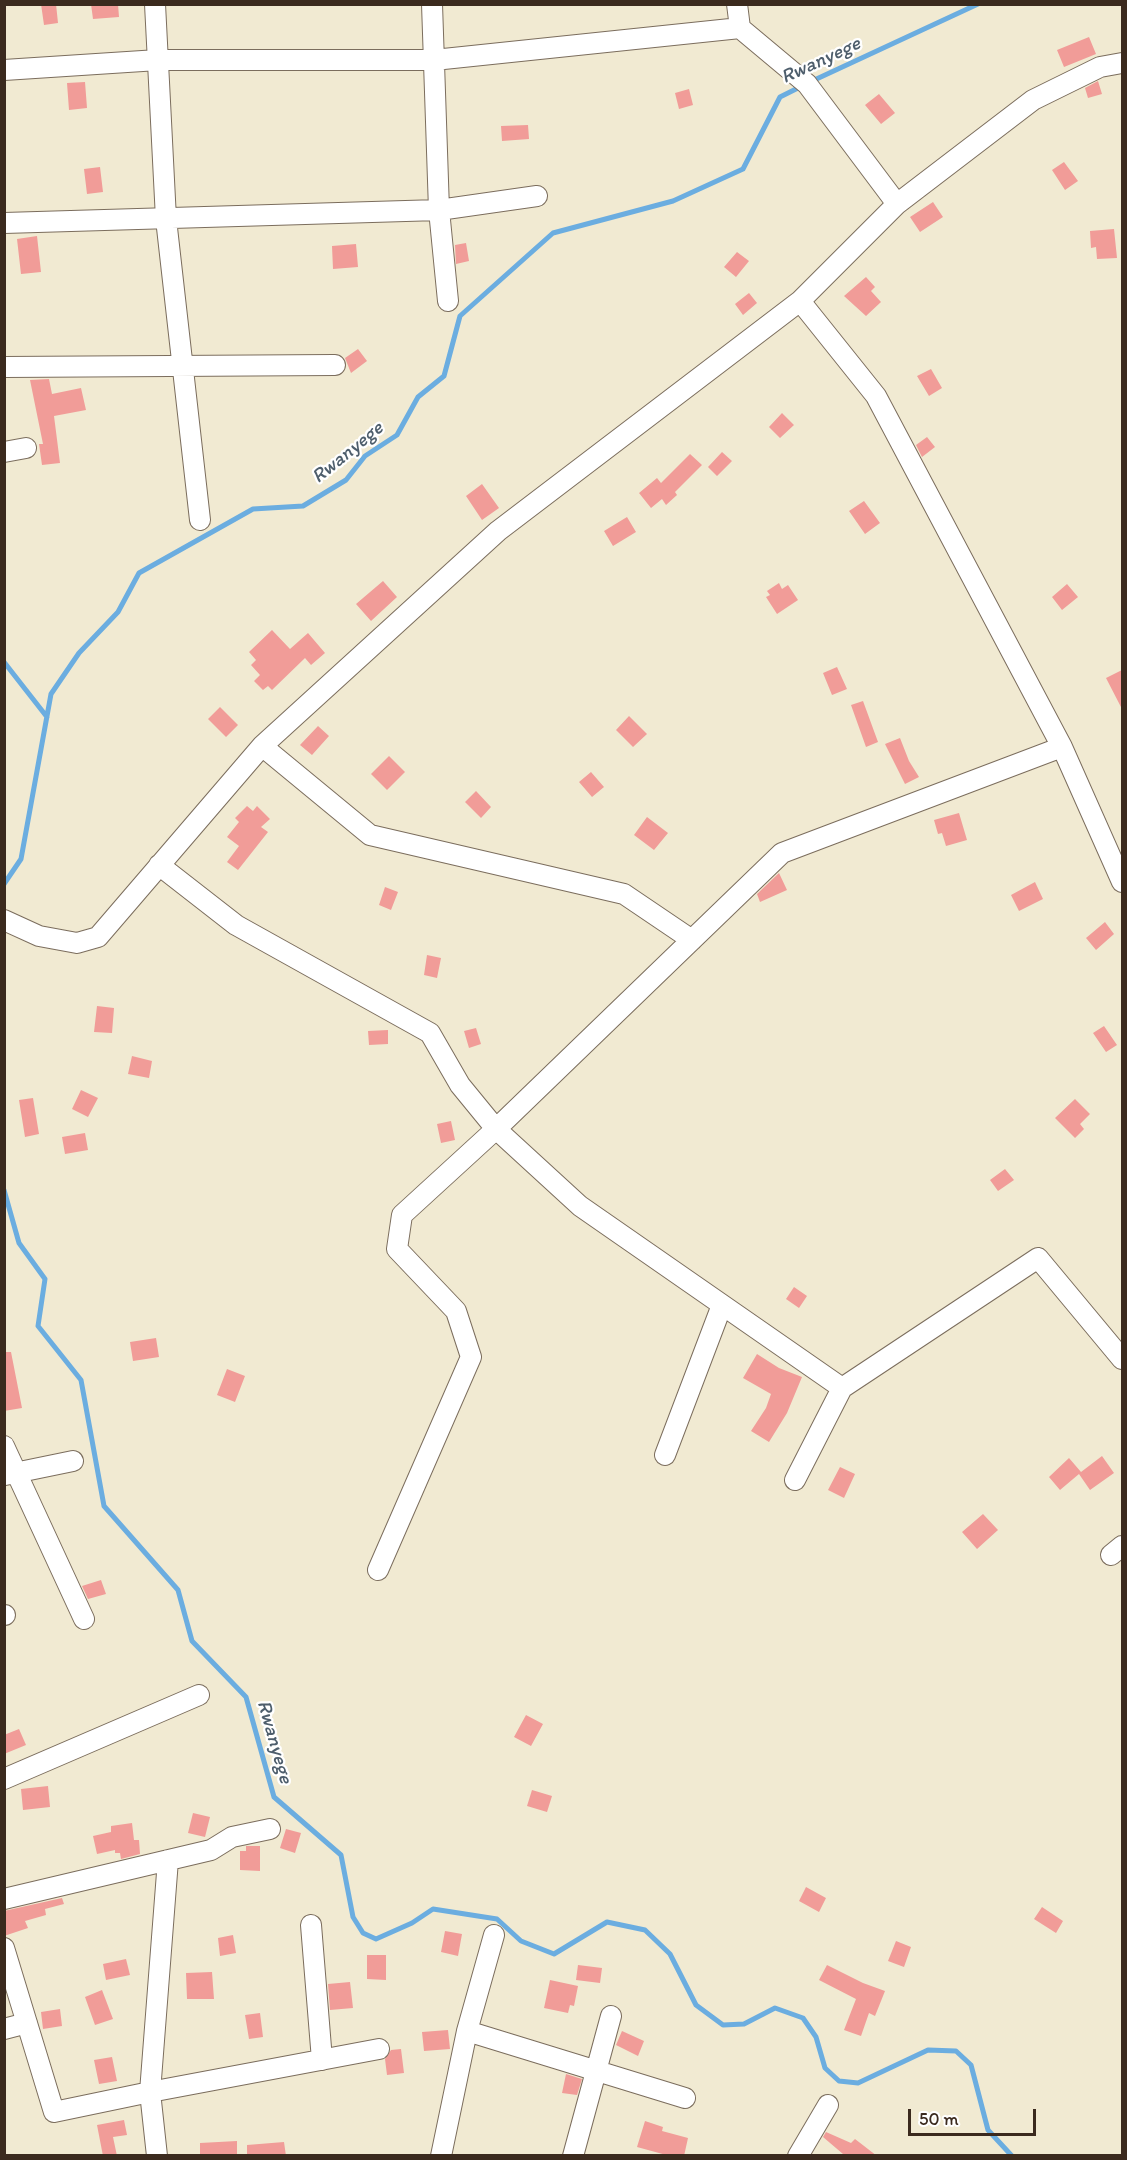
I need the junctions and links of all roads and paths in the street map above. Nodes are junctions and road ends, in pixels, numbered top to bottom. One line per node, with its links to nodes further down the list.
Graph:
1 (155, 4): 5 (street)
2 (432, 4): 6 (street)
3 (736, 4): 4 (street)
4 (740, 28): 6 (street); 10 (street)
5 (158, 60): 6 (street); 8 (street); 12 (street)
6 (434, 60): 11 (street)
7 (1122, 63): 10 (street)
8 (4, 70)
9 (537, 196): 11 (street)
10 (897, 204): 15 (street)
11 (439, 210): 12 (street); 14 (street)
12 (166, 219): 13 (street); 16 (street)
13 (4, 223)
14 (448, 301)
15 (800, 301): 22 (street); 23 (street)
16 (183, 365): 17 (street); 18 (street); 21 (street)
17 (335, 365)
18 (4, 367)
19 (26, 448): 20 (street)
20 (4, 452)
21 (200, 520)
22 (262, 746): 24 (street); 27 (street)
23 (1062, 747): 25 (street); 27 (street)
24 (159, 865): 26 (street); 28 (street)
25 (1122, 882)
26 (4, 920)
27 (692, 940): 28 (street)
28 (496, 1129): 29 (street); 37 (street)
29 (722, 1305): 31 (street); 33 (street)
30 (1122, 1359): 31 (street)
31 (842, 1388): 36 (street)
32 (4, 1446): 35 (street)
33 (665, 1455)
34 (73, 1461): 35 (street)
35 (11, 1474): 38 (street)
36 (795, 1480)
37 (378, 1570)
38 (84, 1619)
39 (199, 1695): 40 (street)
40 (4, 1779)
41 (270, 1829): 42 (street)
42 (168, 1860): 43 (street); 54 (street)
43 (4, 1899)
44 (311, 1925): 52 (street)
45 (494, 1935): 50 (street)
46 (4, 1948): 48 (street)
47 (611, 2016): 53 (street)
48 (27, 2023): 49 (street); 54 (street)
49 (4, 2029)
50 (467, 2031): 53 (street); 58 (street)
51 (379, 2049): 52 (street)
52 (322, 2060): 54 (street)
53 (596, 2071): 55 (street); 59 (street)
54 (150, 2092): 57 (street)
55 (685, 2098)
56 (828, 2105): 60 (street)
57 (157, 2156)
58 (441, 2156)
59 (573, 2156)
60 (798, 2156)

